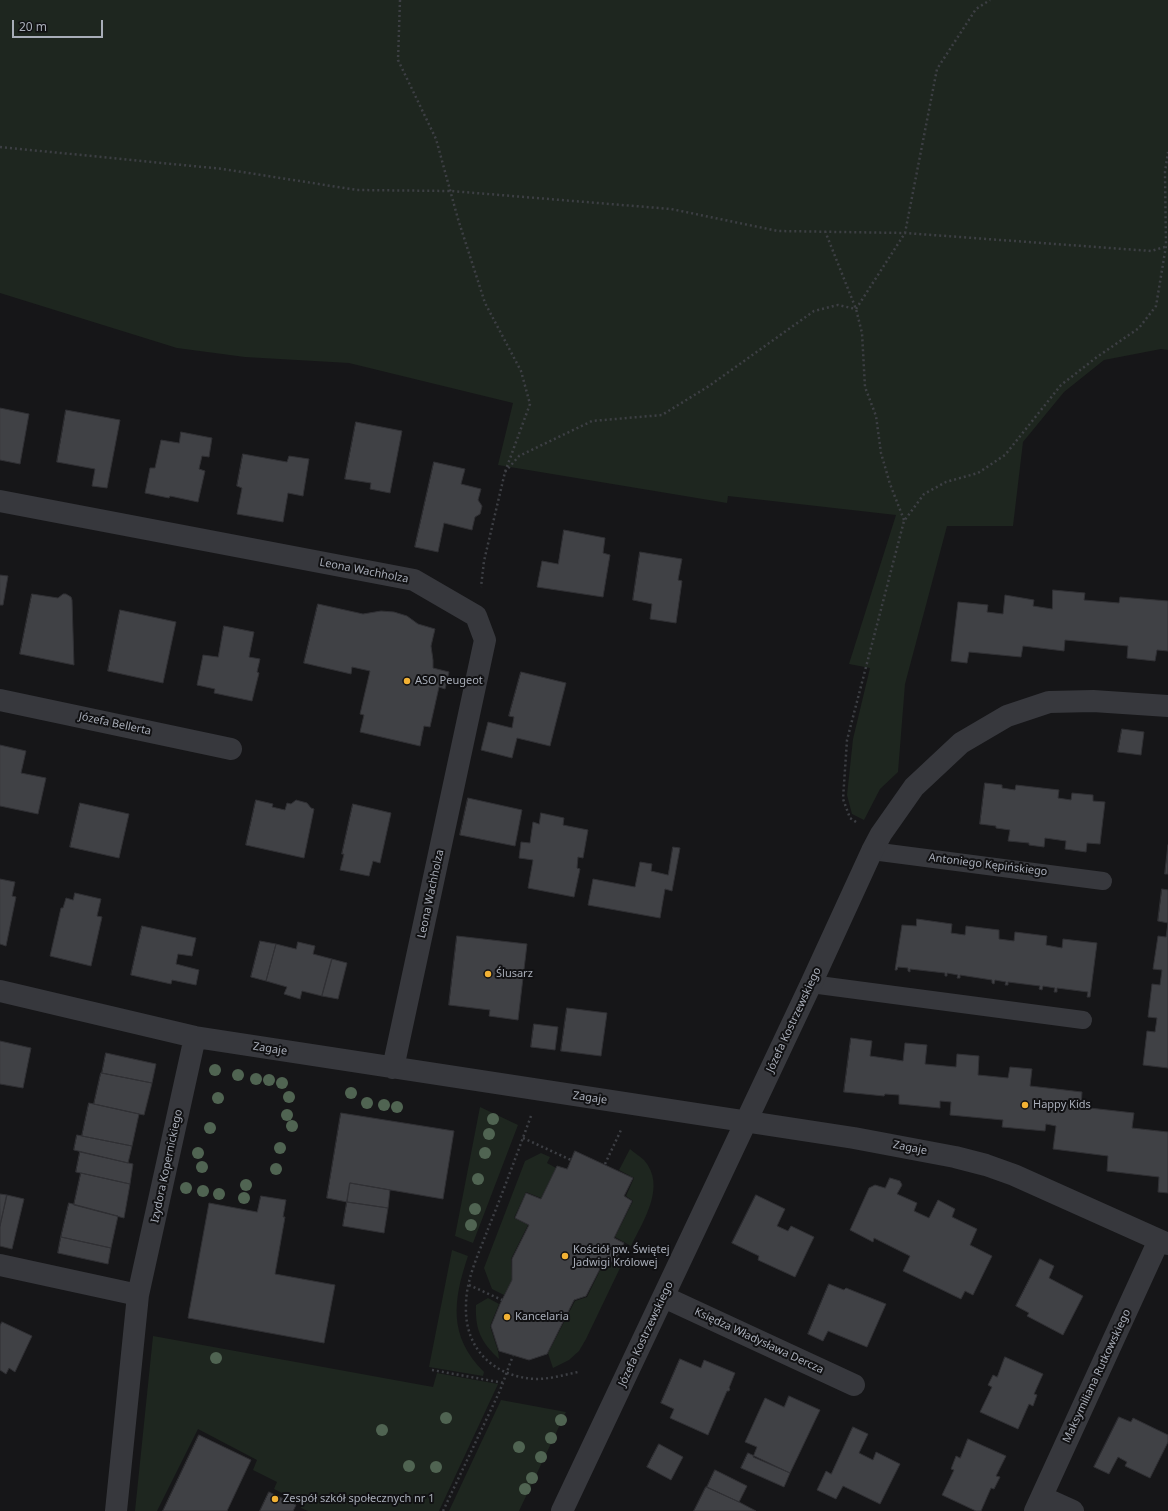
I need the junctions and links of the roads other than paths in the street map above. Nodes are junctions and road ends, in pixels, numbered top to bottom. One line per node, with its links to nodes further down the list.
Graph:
1 (0, 501): 11 (street, Leona Wachholza)
2 (0, 700): 4 (street, Józefa Bellerta)
3 (1168, 706): 5 (street, Józefa Kostrzewskiego)
4 (231, 749)
5 (876, 842): 6 (lane, Antoniego Kępińskiego); 7 (street, Józefa Kostrzewskiego)
6 (1103, 881)
7 (811, 984): 9 (lane); 12 (street, Józefa Kostrzewskiego)
8 (0, 991): 10 (street, Zagaje)
9 (1083, 1020)
10 (195, 1038): 11 (street, Zagaje); 15 (street, Izydora Kopernickiego)
11 (393, 1068): 12 (street, Zagaje)
12 (746, 1121): 13 (street, Zagaje); 16 (street, Józefa Kostrzewskiego)
13 (1164, 1242): 18 (street, Maksymiliana Rutkowskiego)
14 (0, 1265): 15 (street)
15 (138, 1295): 19 (street, Izydora Kopernickiego)
16 (664, 1297): 17 (street, Księdza Władysława Dercza); 20 (street, Józefa Kostrzewskiego)
17 (854, 1385)
18 (1038, 1504): 21 (street)
19 (116, 1511)
20 (562, 1511)
21 (1073, 1511)

